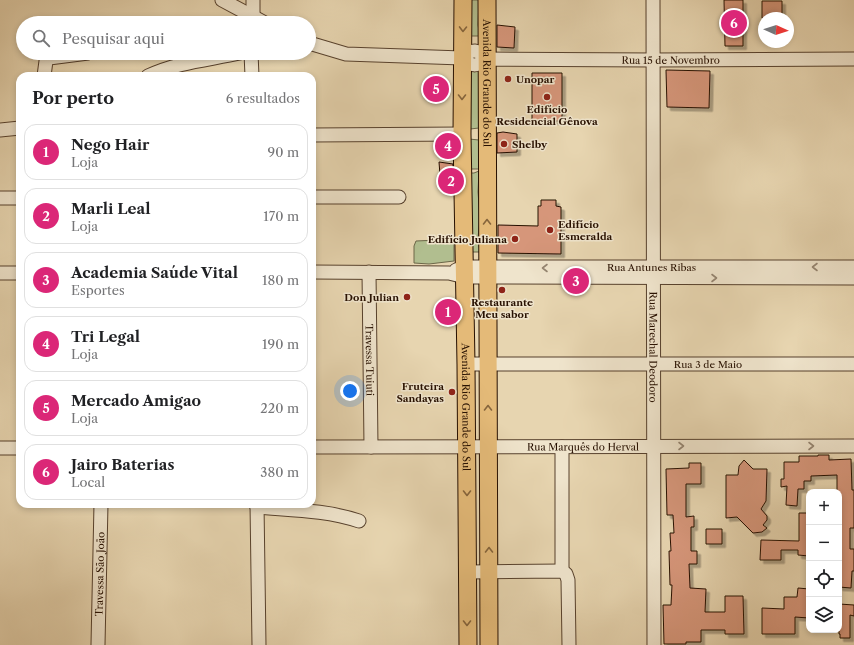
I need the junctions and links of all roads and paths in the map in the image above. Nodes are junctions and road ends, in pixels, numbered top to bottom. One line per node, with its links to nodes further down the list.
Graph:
1 (222, 0): 6 (street)
2 (253, 0): 7 (street)
3 (463, 0): 9 (main road, Avenida Rio Grande do Sul, one-way to 9)
4 (487, 0): 10 (main road, Avenida Rio Grande do Sul)
5 (654, 0): 15 (street, Rua Marechal Deodoro)
6 (247, 16)
7 (253, 16)
8 (316, 45): 9 (street, Rua 15 de Novembro)
9 (462, 58): 10 (street, Rua 15 de Novembro); 22 (main road, Avenida Rio Grande do Sul, one-way to 22)
10 (487, 59): 15 (street, Rua 15 de Novembro); 23 (main road, Avenida Rio Grande do Sul)
11 (854, 59): 15 (street, Rua 15 de Novembro)
12 (47, 60): 16 (street)
13 (201, 60): 17 (street)
14 (251, 60): 18 (street)
15 (654, 60): 36 (street, Rua Marechal Deodoro)
16 (45, 72)
17 (157, 72)
18 (252, 72)
19 (16, 128): 20 (street)
20 (0, 130)
21 (316, 134): 22 (street)
22 (462, 134): 24 (main road, Avenida Rio Grande do Sul)
23 (487, 170): 24 (main road); 34 (main road, Avenida Rio Grande do Sul, one-way to 23)
24 (463, 171): 33 (main road, Avenida Rio Grande do Sul)
25 (316, 197): 26 (street)
26 (399, 197)
27 (0, 198): 28 (street)
28 (16, 198)
29 (854, 267): 36 (street, Rua Antunes Ribas, one-way to 36)
30 (16, 272): 35 (street)
31 (316, 272): 32 (street, Rua Antunes Ribas)
32 (369, 272): 33 (street, Rua Antunes Ribas); 45 (street, Travessa Tuiuti)
33 (460, 272): 34 (street, Rua Antunes Ribas); 39 (main road, Avenida Rio Grande do Sul)
34 (487, 272): 36 (street, Rua Antunes Ribas); 40 (main road, Avenida Rio Grande do Sul)
35 (0, 273)
36 (654, 273): 37 (street, Rua Antunes Ribas, one-way to 37); 38 (street, Rua Marechal Deodoro)
37 (854, 278)
38 (654, 363): 40 (street, Rua 3 de Maio); 41 (street, Rua 3 de Maio); 42 (street, Rua Marechal Deodoro)
39 (466, 364): 40 (street, Rua 3 de Maio); 46 (main road, Avenida Rio Grande do Sul)
40 (488, 364): 47 (main road, Avenida Rio Grande do Sul, one-way to 40)
41 (854, 364)
42 (654, 446): 43 (street, Rua Marquês do Herval, one-way to 43); 48 (street, Rua Marquês do Herval); 63 (street, Rua Marechal Deodoro)
43 (854, 446)
44 (316, 447): 45 (street, Rua Marquês do Herval)
45 (371, 447): 46 (street, Rua Marquês do Herval)
46 (467, 447): 47 (street, Rua Marquês do Herval); 56 (main road, Avenida Rio Grande do Sul, one-way to 56)
47 (488, 447): 48 (street, Rua Marquês do Herval); 57 (main road, Avenida Rio Grande do Sul, one-way to 47)
48 (562, 447): 55 (street)
49 (0, 448): 50 (street)
50 (16, 448)
51 (101, 508): 58 (street, Travessa São João)
52 (257, 508): 59 (street)
53 (278, 508): 54 (street)
54 (359, 521)
55 (562, 571): 57 (street); 62 (street)
56 (467, 572): 57 (street); 60 (main road, Avenida Rio Grande do Sul, one-way to 60)
57 (489, 572): 61 (main road, Avenida Rio Grande do Sul)
58 (98, 645)
59 (259, 645)
60 (468, 645)
61 (489, 645)
62 (570, 645)
63 (654, 645)

